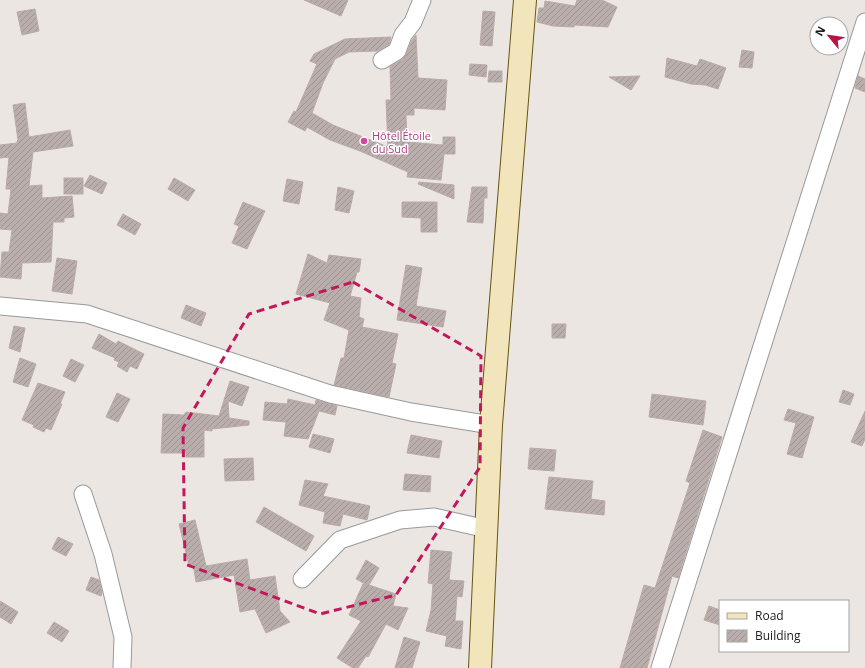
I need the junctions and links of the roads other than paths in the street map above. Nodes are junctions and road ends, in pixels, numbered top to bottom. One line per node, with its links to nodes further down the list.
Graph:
1 (422, 0): 4 (street)
2 (525, 0): 6 (main road)
3 (865, 22): 12 (street)
4 (382, 60)
5 (0, 306): 6 (street)
6 (491, 425): 8 (main road)
7 (83, 494): 10 (street)
8 (487, 529): 9 (street); 11 (main road)
9 (302, 579)
10 (122, 668)
11 (480, 668)
12 (660, 668)

